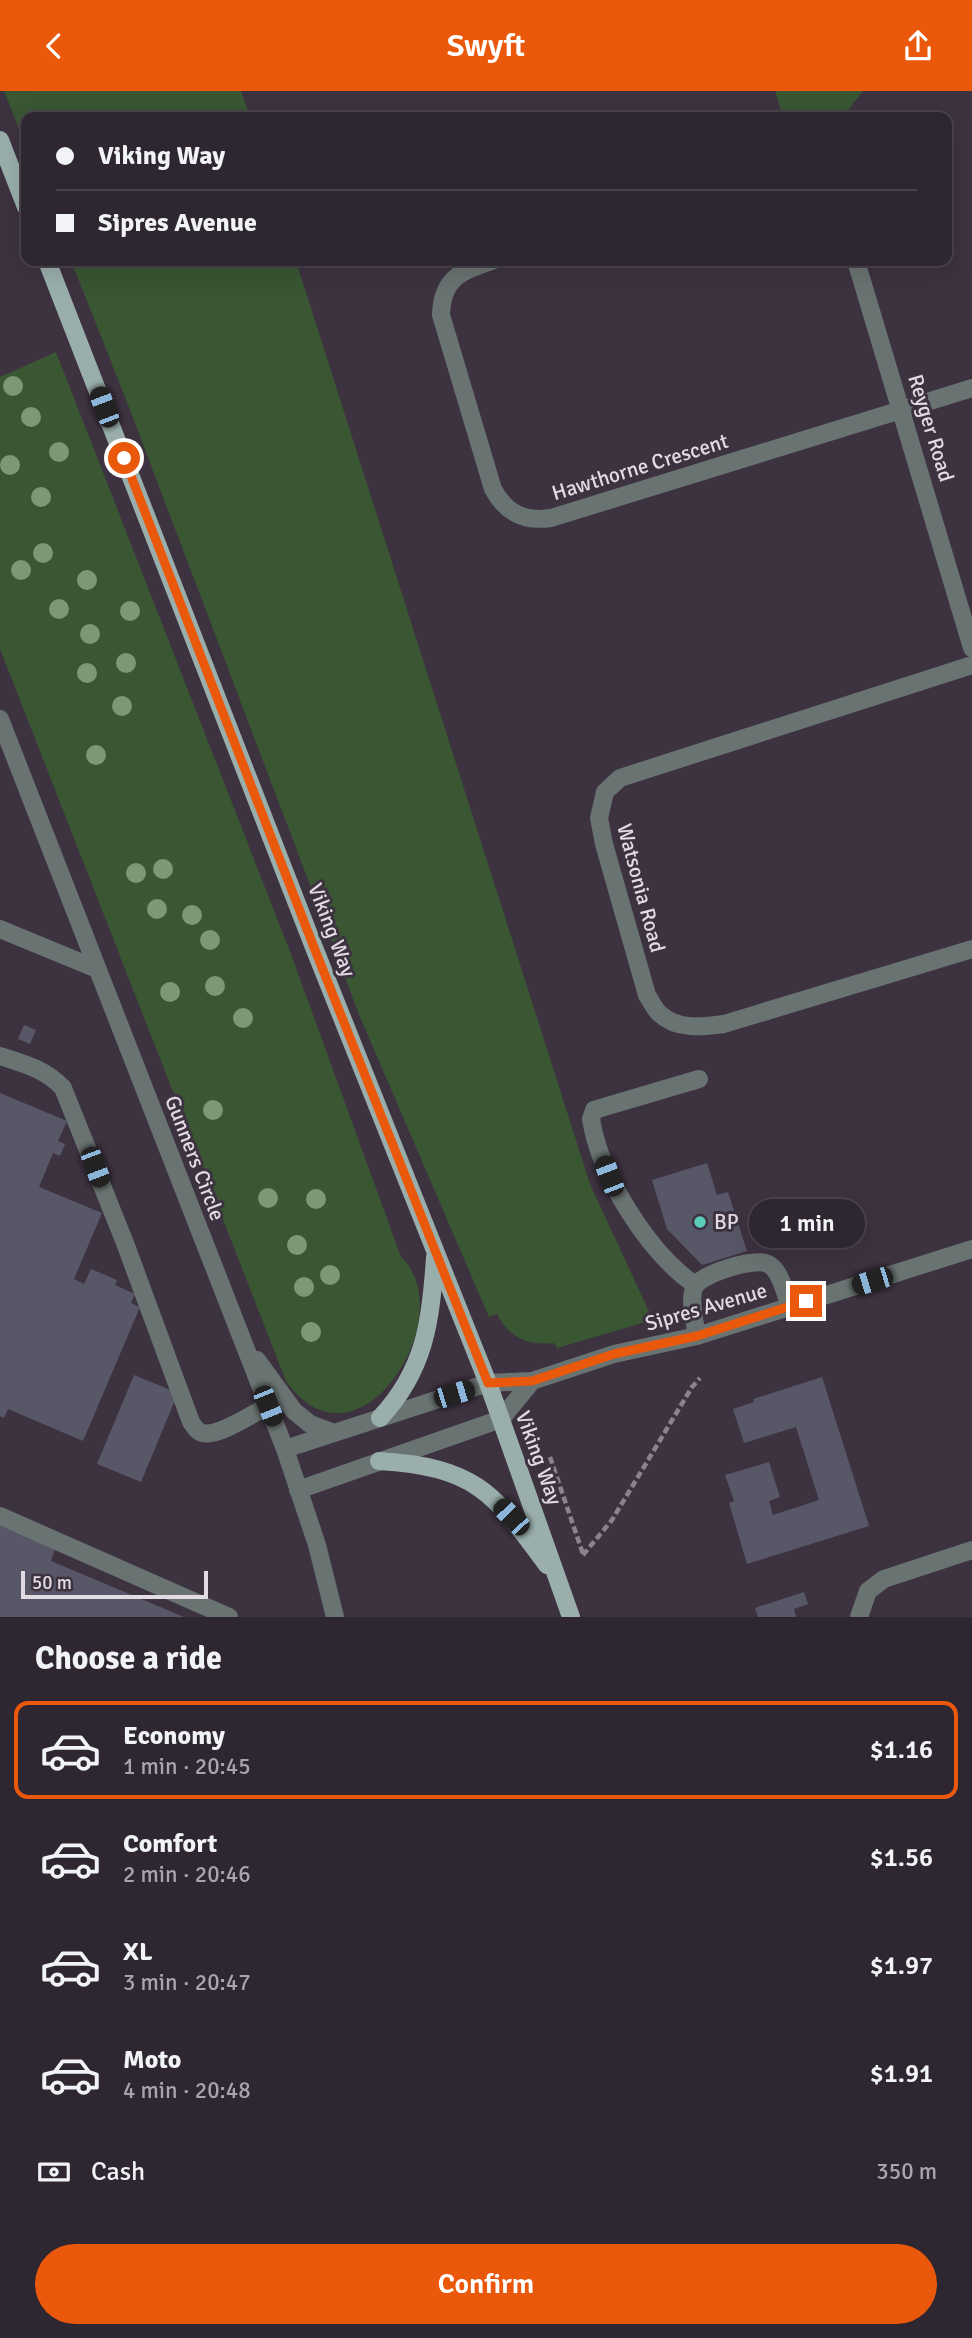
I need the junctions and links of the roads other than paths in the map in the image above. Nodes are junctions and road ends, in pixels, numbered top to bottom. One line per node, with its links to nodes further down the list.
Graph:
1 (0, 140): 2 (main road)
2 (21, 194)
3 (49, 266): 18 (main road, Viking Way)
4 (476, 266): 7 (street, Hawthorne Crescent)
5 (858, 266): 7 (street, Reyger Road)
6 (972, 388): 7 (street, Hawthorne Crescent)
7 (902, 409): 8 (street, Reyger Road)
8 (972, 648)
9 (972, 665): 13 (street, Watsonia Road)
10 (0, 719): 11 (street, Gunners Circle)
11 (4, 744): 14 (street, Gunners Circle)
12 (0, 929): 14 (street)
13 (972, 949)
14 (97, 969): 22 (street, Gunners Circle)
15 (0, 1056): 25 (street)
16 (699, 1079): 19 (street)
17 (972, 1249): 20 (street, Sipres Avenue)
18 (436, 1250): 24 (main road, Viking Way); 26 (main road)
19 (695, 1285): 20 (street); 21 (street)
20 (790, 1307): 21 (street, Sipres Avenue)
21 (697, 1336): 23 (street, Sipres Avenue)
22 (241, 1337): 25 (street, Gunners Circle); 28 (street)
23 (532, 1381): 24 (street, Sipres Avenue); 27 (street)
24 (488, 1383): 26 (street, Sipres Avenue); 27 (main road, Viking Way)
25 (268, 1406): 29 (street, Gunners Circle)
26 (380, 1418): 28 (street, Sipres Avenue)
27 (501, 1419): 30 (street); 34 (main road, Viking Way)
28 (334, 1433): 29 (street, Sipres Avenue)
29 (285, 1449): 31 (street, Gunners Circle)
30 (379, 1461): 31 (street); 34 (main road)
31 (298, 1490): 36 (street, Gunners Circle)
32 (0, 1516): 35 (street)
33 (972, 1550): 38 (street)
34 (559, 1582): 37 (main road, Viking Way)
35 (229, 1617)
36 (335, 1617)
37 (571, 1617)
38 (859, 1617)

